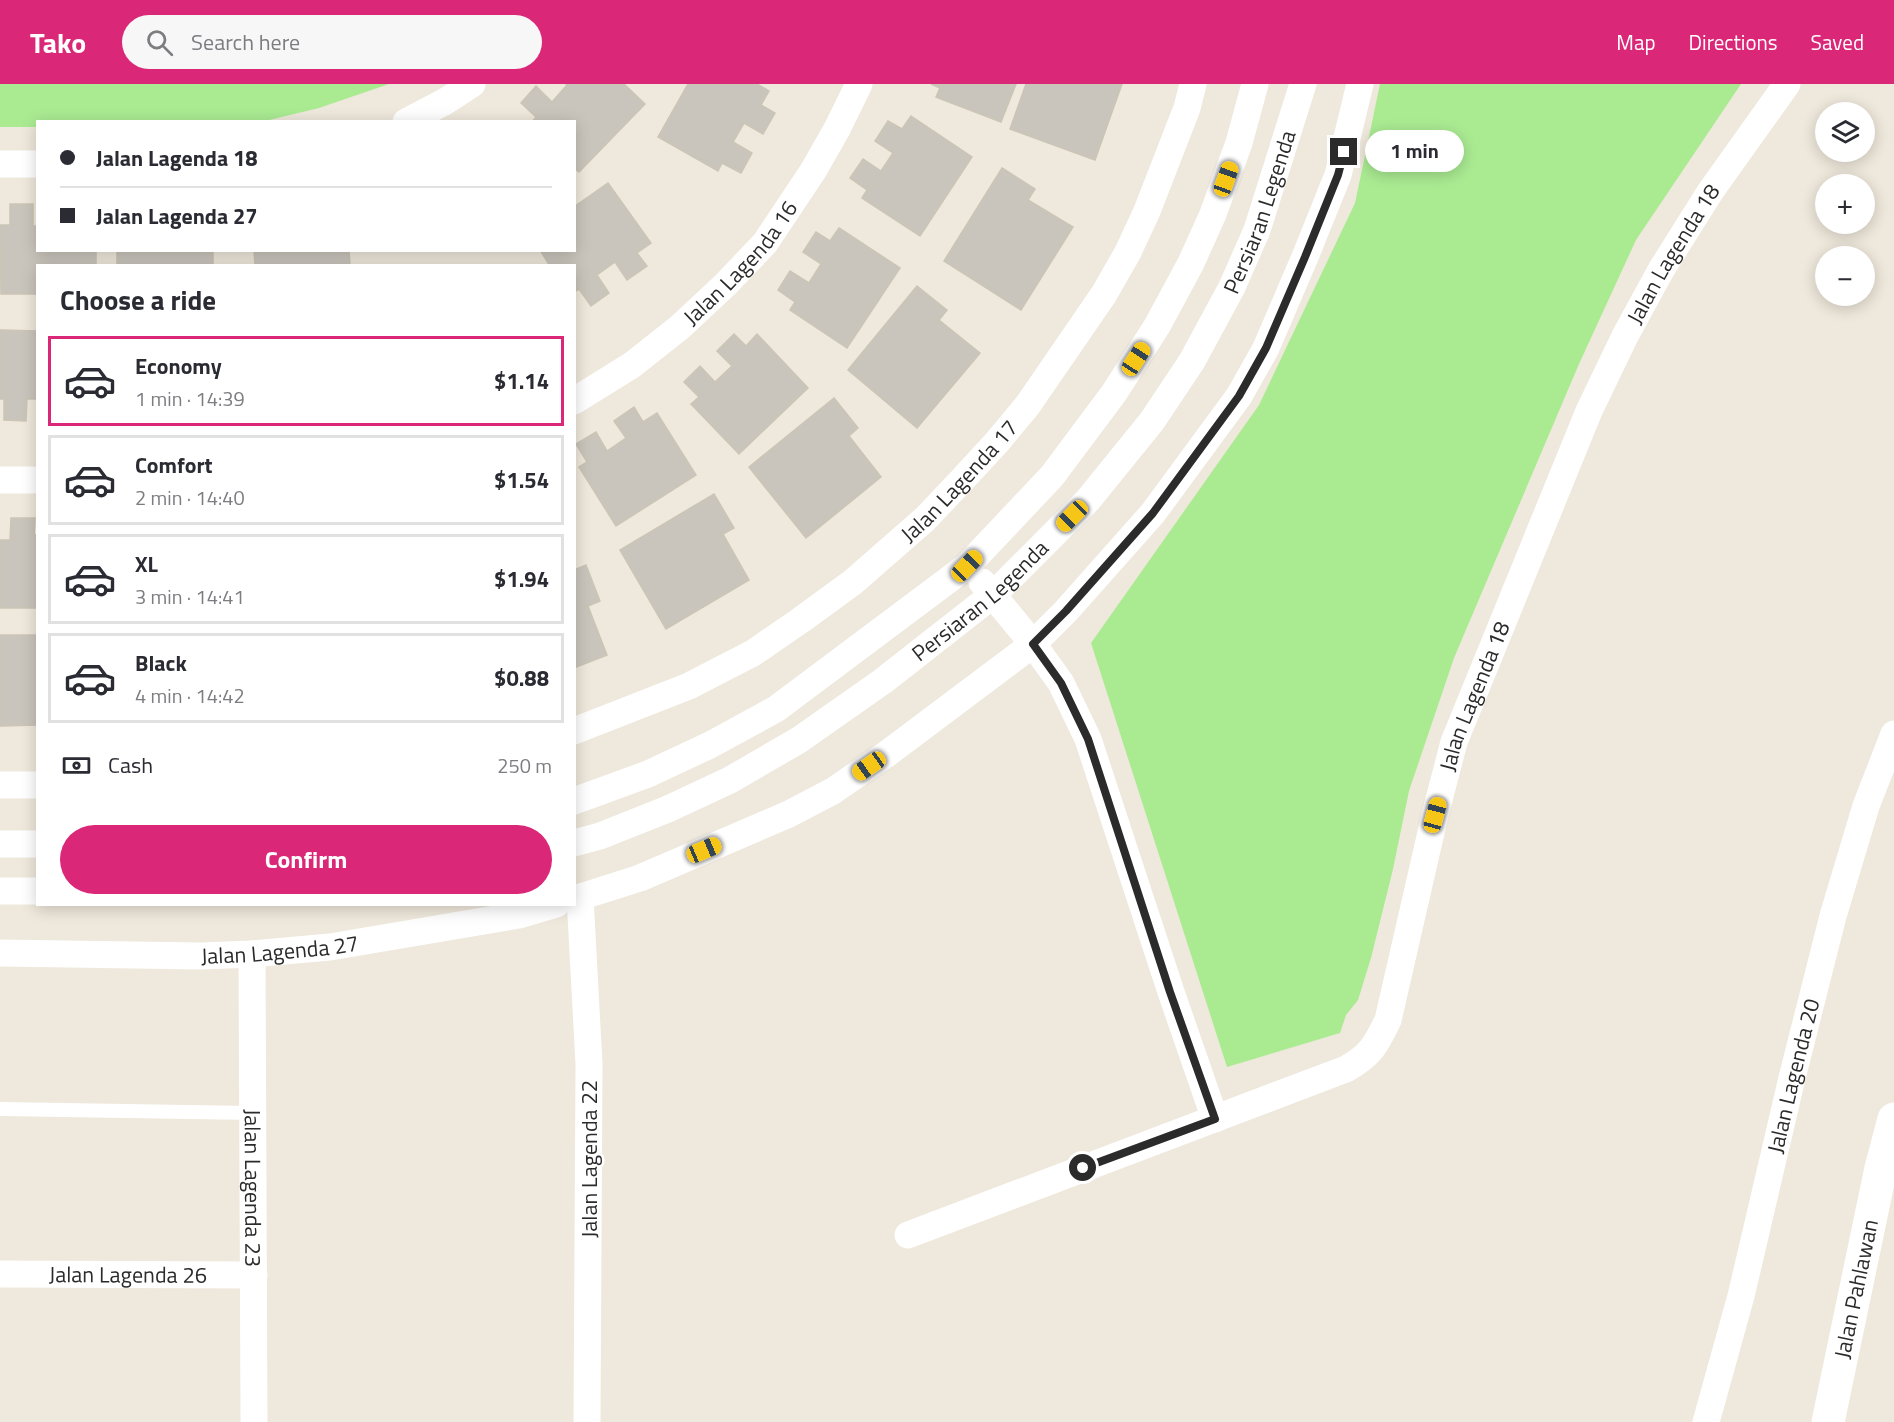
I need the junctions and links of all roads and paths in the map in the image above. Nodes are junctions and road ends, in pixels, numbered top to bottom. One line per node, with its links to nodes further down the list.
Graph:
1 (472, 84): 8 (street)
2 (859, 84): 11 (street, Jalan Lagenda 16)
3 (1194, 84): 17 (street, Jalan Lagenda 17)
4 (1255, 84): 14 (street, Persiaran Legenda)
5 (1303, 84): 15 (street, Persiaran Legenda)
6 (1360, 84): 16 (street, Jalan Lagenda 27)
7 (1787, 84): 34 (street, Jalan Lagenda 18)
8 (410, 120)
9 (0, 164): 10 (street)
10 (36, 164)
11 (576, 400)
12 (0, 480): 13 (street)
13 (36, 480)
14 (967, 566): 15 (street); 21 (street, Persiaran Legenda)
15 (994, 594): 16 (street); 22 (street, Persiaran Legenda)
16 (1033, 644): 27 (street, Jalan Lagenda 27); 34 (street)
17 (576, 730)
18 (1894, 734): 41 (street, Jalan Lagenda 20)
19 (0, 784): 20 (street)
20 (36, 785)
21 (576, 800)
22 (576, 842)
23 (0, 844): 24 (street)
24 (36, 844)
25 (0, 891): 26 (street)
26 (36, 891)
27 (576, 898)
28 (550, 906): 31 (street, Jalan Lagenda 27)
29 (571, 906): 40 (street, Jalan Lagenda 22)
30 (0, 953): 31 (street, Jalan Lagenda 27)
31 (252, 954): 33 (street, Jalan Lagenda 23)
32 (0, 1109): 33 (lane)
33 (253, 1113): 38 (street, Jalan Lagenda 23)
34 (1215, 1119): 36 (street, Jalan Lagenda 18)
35 (1894, 1119): 42 (street, Jalan Pahlawan)
36 (908, 1235)
37 (0, 1274): 38 (street, Jalan Lagenda 26)
38 (254, 1275): 39 (street, Jalan Lagenda 23)
39 (254, 1422)
40 (587, 1422)
41 (1706, 1422)
42 (1828, 1422)

